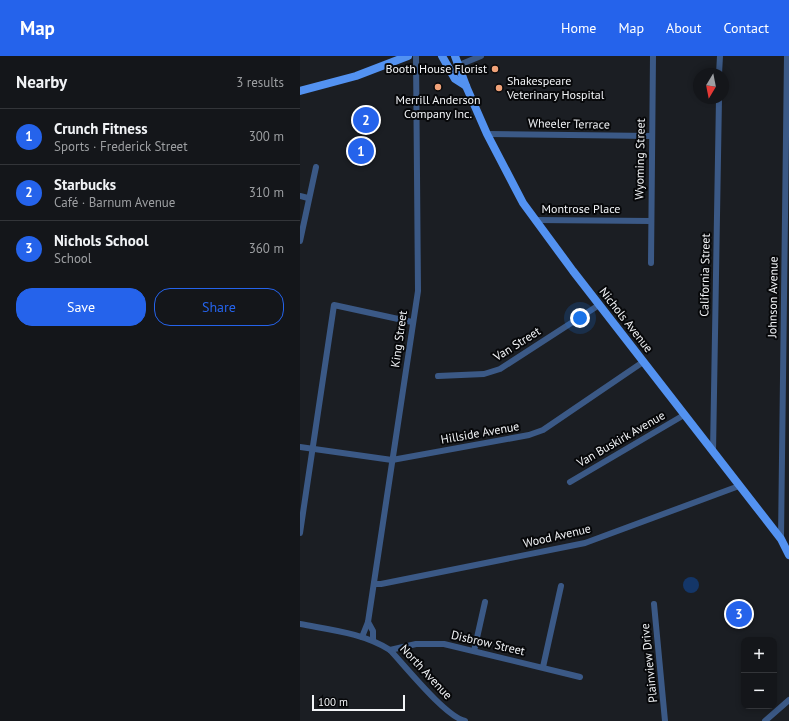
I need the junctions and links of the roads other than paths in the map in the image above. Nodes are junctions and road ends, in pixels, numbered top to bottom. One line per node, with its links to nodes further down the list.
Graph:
1 (408, 56): 12 (main road)
2 (416, 56): 25 (street, King Street)
3 (442, 56): 11 (main road, Nichols Avenue)
4 (455, 56): 9 (main road, Nichols Avenue)
5 (481, 56): 9 (street)
6 (653, 56): 15 (street, Wyoming Street)
7 (720, 56): 10 (street)
8 (787, 56): 23 (street, Johnson Avenue)
9 (459, 65): 11 (main road, Nichols Avenue)
10 (719, 68)
11 (466, 86): 14 (main road, Nichols Avenue)
12 (300, 91)
13 (719, 104): 31 (street, California Street)
14 (487, 134): 15 (street, Wheeler Terrace); 19 (main road, Nichols Avenue)
15 (652, 136): 20 (street, Wyoming Street)
16 (316, 167): 18 (street)
17 (300, 196): 18 (street)
18 (308, 198): 21 (street)
19 (535, 220): 20 (street, Montrose Place); 24 (main road, Nichols Avenue)
20 (651, 221): 22 (street, Wyoming Street)
21 (300, 241)
22 (651, 263)
23 (787, 277): 36 (street, Johnson Avenue)
24 (600, 305): 26 (main road, Nichols Avenue); 27 (street, Van Street)
25 (412, 322): 30 (street); 32 (street, King Street)
26 (643, 362): 28 (main road, Nichols Avenue); 32 (street, Hillside Avenue)
27 (438, 376)
28 (684, 415): 31 (main road, Nichols Avenue); 33 (street, Van Buskirk Avenue)
29 (300, 447): 30 (street, Hillside Avenue)
30 (313, 448): 32 (street, Hillside Avenue); 35 (street)
31 (714, 453): 34 (main road, Nichols Avenue)
32 (392, 460): 38 (street, King Street)
33 (570, 482)
34 (739, 486): 36 (main road, Nichols Avenue); 38 (street, Wood Avenue)
35 (300, 534)
36 (781, 539): 37 (main road, Nichols Avenue)
37 (789, 555)
38 (374, 584): 42 (street, King Street)
39 (561, 586): 48 (street)
40 (486, 602): 47 (street)
41 (654, 604): 53 (street, Plainview Drive)
42 (368, 622): 44 (street, King Street); 45 (street, King Street)
43 (300, 624): 44 (street, North Avenue)
44 (362, 637): 45 (street, North Avenue)
45 (373, 640): 46 (street, North Avenue)
46 (390, 650): 47 (street, Disbrow Street); 51 (street, North Avenue)
47 (474, 651): 48 (street, Disbrow Street)
48 (543, 668): 49 (street, Disbrow Street)
49 (580, 676)
50 (789, 700): 54 (street)
51 (456, 719): 52 (street, North Avenue)
52 (465, 721)
53 (665, 721)
54 (765, 721)

